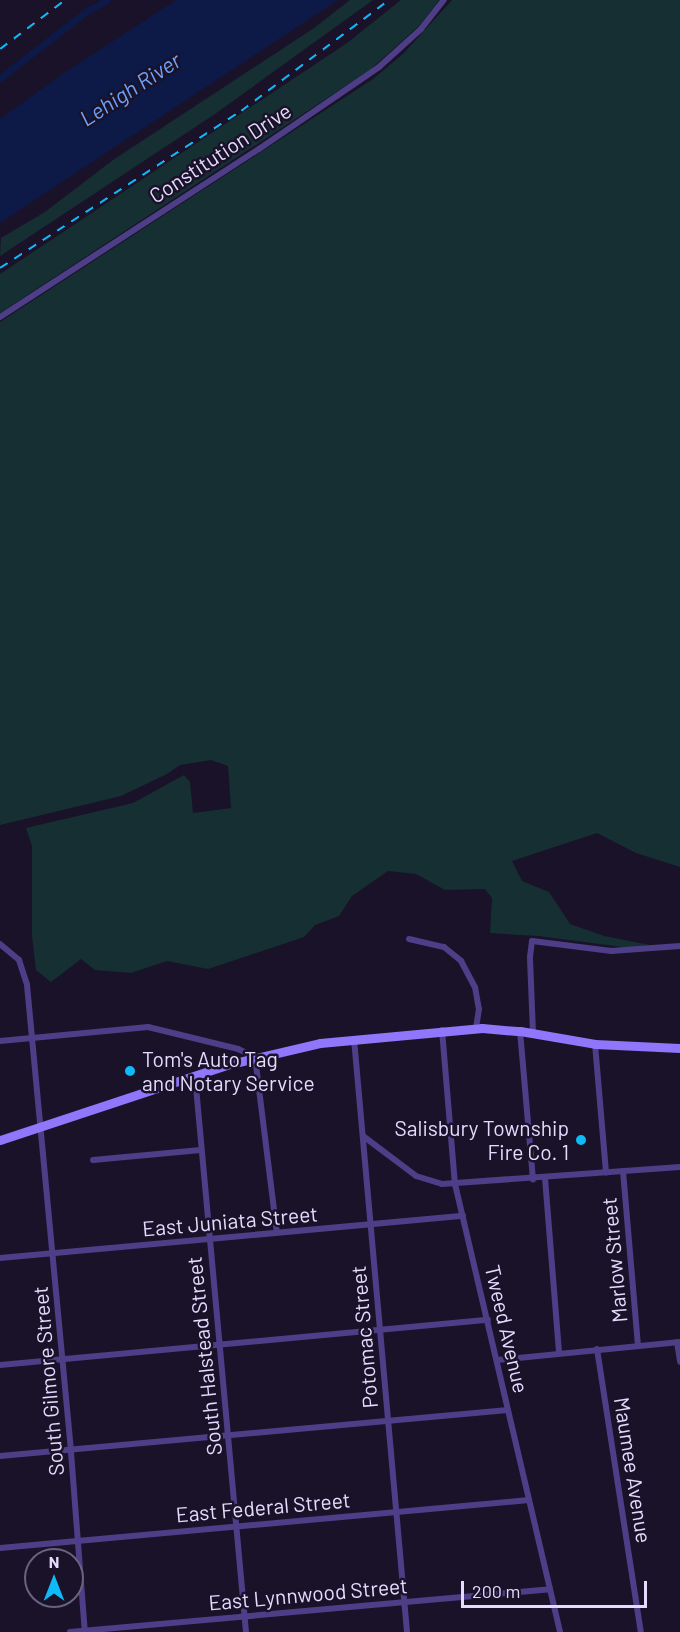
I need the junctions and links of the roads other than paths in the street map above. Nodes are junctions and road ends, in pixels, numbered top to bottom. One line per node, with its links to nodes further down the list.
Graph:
1 (444, 0): 2 (street, Constitution Drive)
2 (0, 316)
3 (409, 939): 6 (street)
4 (0, 944): 10 (street)
5 (680, 946): 9 (street)
6 (476, 1029): 7 (main road); 8 (main road)
7 (442, 1030): 11 (main road); 27 (street, Tweed Avenue)
8 (520, 1031): 9 (main road); 26 (street)
9 (533, 1033): 13 (main road)
10 (32, 1038): 12 (street); 15 (street); 17 (street, South Gilmore Street)
11 (354, 1039): 15 (main road); 18 (street, Potomac Street)
12 (0, 1041)
13 (595, 1044): 14 (main road); 24 (street, Marlow Street)
14 (680, 1048)
15 (255, 1057): 16 (main road); 30 (street)
16 (195, 1076): 17 (main road); 20 (street, South Halstead Street)
17 (41, 1127): 19 (main road); 32 (street, South Gilmore Street)
18 (363, 1136): 27 (street); 29 (street, Potomac Street)
19 (0, 1140)
20 (201, 1150): 21 (street); 31 (street, South Halstead Street)
21 (93, 1160)
22 (680, 1167): 23 (street)
23 (623, 1172): 24 (street); 38 (street, Marlow Street)
24 (606, 1173): 25 (street)
25 (545, 1178): 26 (street); 40 (street)
26 (533, 1179): 27 (street)
27 (455, 1184): 28 (street, Tweed Avenue)
28 (463, 1216): 29 (street, East Juniata Street); 34 (street, Tweed Avenue)
29 (370, 1225): 30 (street, East Juniata Street); 35 (street, Potomac Street)
30 (277, 1233): 31 (street, East Juniata Street)
31 (209, 1239): 32 (street, East Juniata Street); 37 (street, South Halstead Street)
32 (52, 1253): 33 (street, East Juniata Street); 41 (street, South Gilmore Street)
33 (0, 1258)
34 (488, 1320): 35 (street); 42 (street, Tweed Avenue)
35 (381, 1330): 37 (street); 46 (street, Potomac Street)
36 (678, 1342): 38 (street); 43 (street)
37 (219, 1344): 41 (street); 47 (street, South Halstead Street)
38 (638, 1345): 39 (street)
39 (597, 1349): 40 (street); 63 (street, Maumee Avenue)
40 (559, 1352): 42 (street)
41 (62, 1359): 44 (street); 48 (street, South Gilmore Street)
42 (497, 1360): 45 (street, Tweed Avenue)
43 (680, 1362)
44 (0, 1365)
45 (508, 1410): 46 (street); 50 (street, Tweed Avenue)
46 (388, 1421): 47 (street); 51 (street, Potomac Street)
47 (227, 1437): 48 (street); 52 (street, South Halstead Street)
48 (70, 1449): 49 (street); 53 (street, South Gilmore Street)
49 (0, 1456)
50 (529, 1500): 51 (street, East Federal Street); 55 (street, Tweed Avenue)
51 (396, 1511): 52 (street, East Federal Street); 56 (street, Potomac Street)
52 (236, 1527): 53 (street, East Federal Street); 57 (street, South Halstead Street)
53 (78, 1540): 54 (street, East Federal Street); 58 (street, South Gilmore Street)
54 (0, 1548)
55 (550, 1589): 56 (street, East Lynnwood Street); 62 (street, Tweed Avenue)
56 (404, 1602): 57 (street, East Lynnwood Street); 61 (street, Potomac Street)
57 (245, 1616): 58 (street, East Lynnwood Street); 60 (street, South Halstead Street)
58 (85, 1631): 59 (street, East Lynnwood Street)
59 (70, 1632)
60 (246, 1632)
61 (407, 1632)
62 (560, 1632)
63 (641, 1632)

